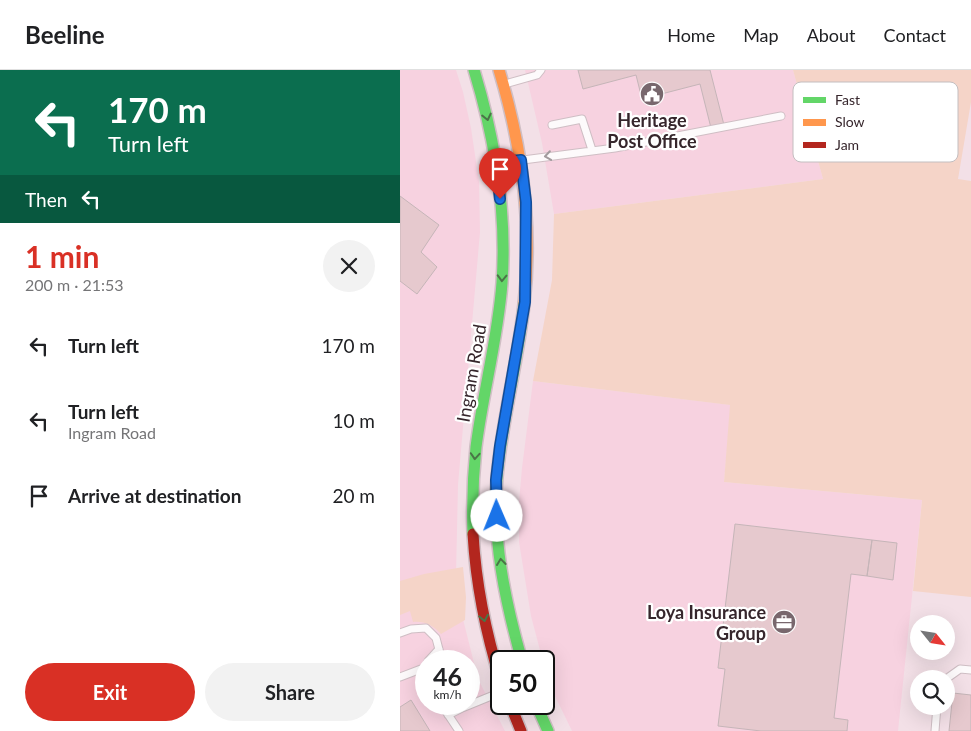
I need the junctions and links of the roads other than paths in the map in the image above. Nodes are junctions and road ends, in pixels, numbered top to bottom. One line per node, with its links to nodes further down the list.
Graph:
1 (474, 70): 8 (main road, Ingram Road, one-way to 8)
2 (499, 70): 4 (main road, Ingram Road)
3 (541, 70): 4 (lane)
4 (504, 84): 8 (main road, Ingram Road)
5 (781, 116): 7 (lane)
6 (552, 126): 7 (lane)
7 (592, 150): 8 (lane, one-way to 8)
8 (508, 162): 9 (main road, Ingram Road, one-way to 9); 9 (main road, Ingram Road)
9 (492, 425): 12 (main road, Ingram Road, one-way to 12); 13 (main road, Ingram Road, one-way to 9)
10 (400, 633): 11 (lane)
11 (438, 650)
12 (492, 650)
13 (519, 650)
14 (971, 670): 16 (lane)
15 (415, 671): 17 (lane)
16 (955, 673)
17 (400, 677)
18 (449, 715): 22 (lane)
19 (514, 715): 23 (main road)
20 (541, 715): 24 (main road)
21 (936, 715): 25 (lane)
22 (459, 731)
23 (521, 731)
24 (548, 731)
25 (935, 731)

